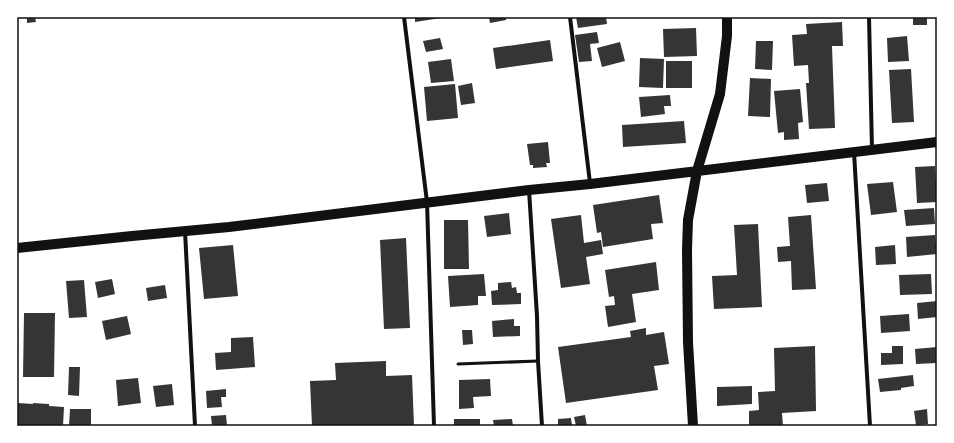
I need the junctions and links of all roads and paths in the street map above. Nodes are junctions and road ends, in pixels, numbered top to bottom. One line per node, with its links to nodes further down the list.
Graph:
1 (404, 17): 11 (street)
2 (570, 17): 9 (street)
3 (727, 17): 8 (main road)
4 (869, 17): 6 (street)
5 (937, 142): 6 (main road)
6 (872, 150): 7 (main road)
7 (854, 152): 8 (main road); 20 (street)
8 (697, 171): 9 (main road); 19 (main road)
9 (590, 184): 10 (main road)
10 (529, 190): 11 (main road); 14 (street)
11 (427, 202): 12 (main road); 17 (street)
12 (185, 231): 13 (main road); 16 (street)
13 (17, 248)
14 (538, 361): 15 (lane); 18 (street)
15 (458, 364)
16 (195, 426)
17 (434, 426)
18 (542, 426)
19 (693, 426)
20 (870, 426)

